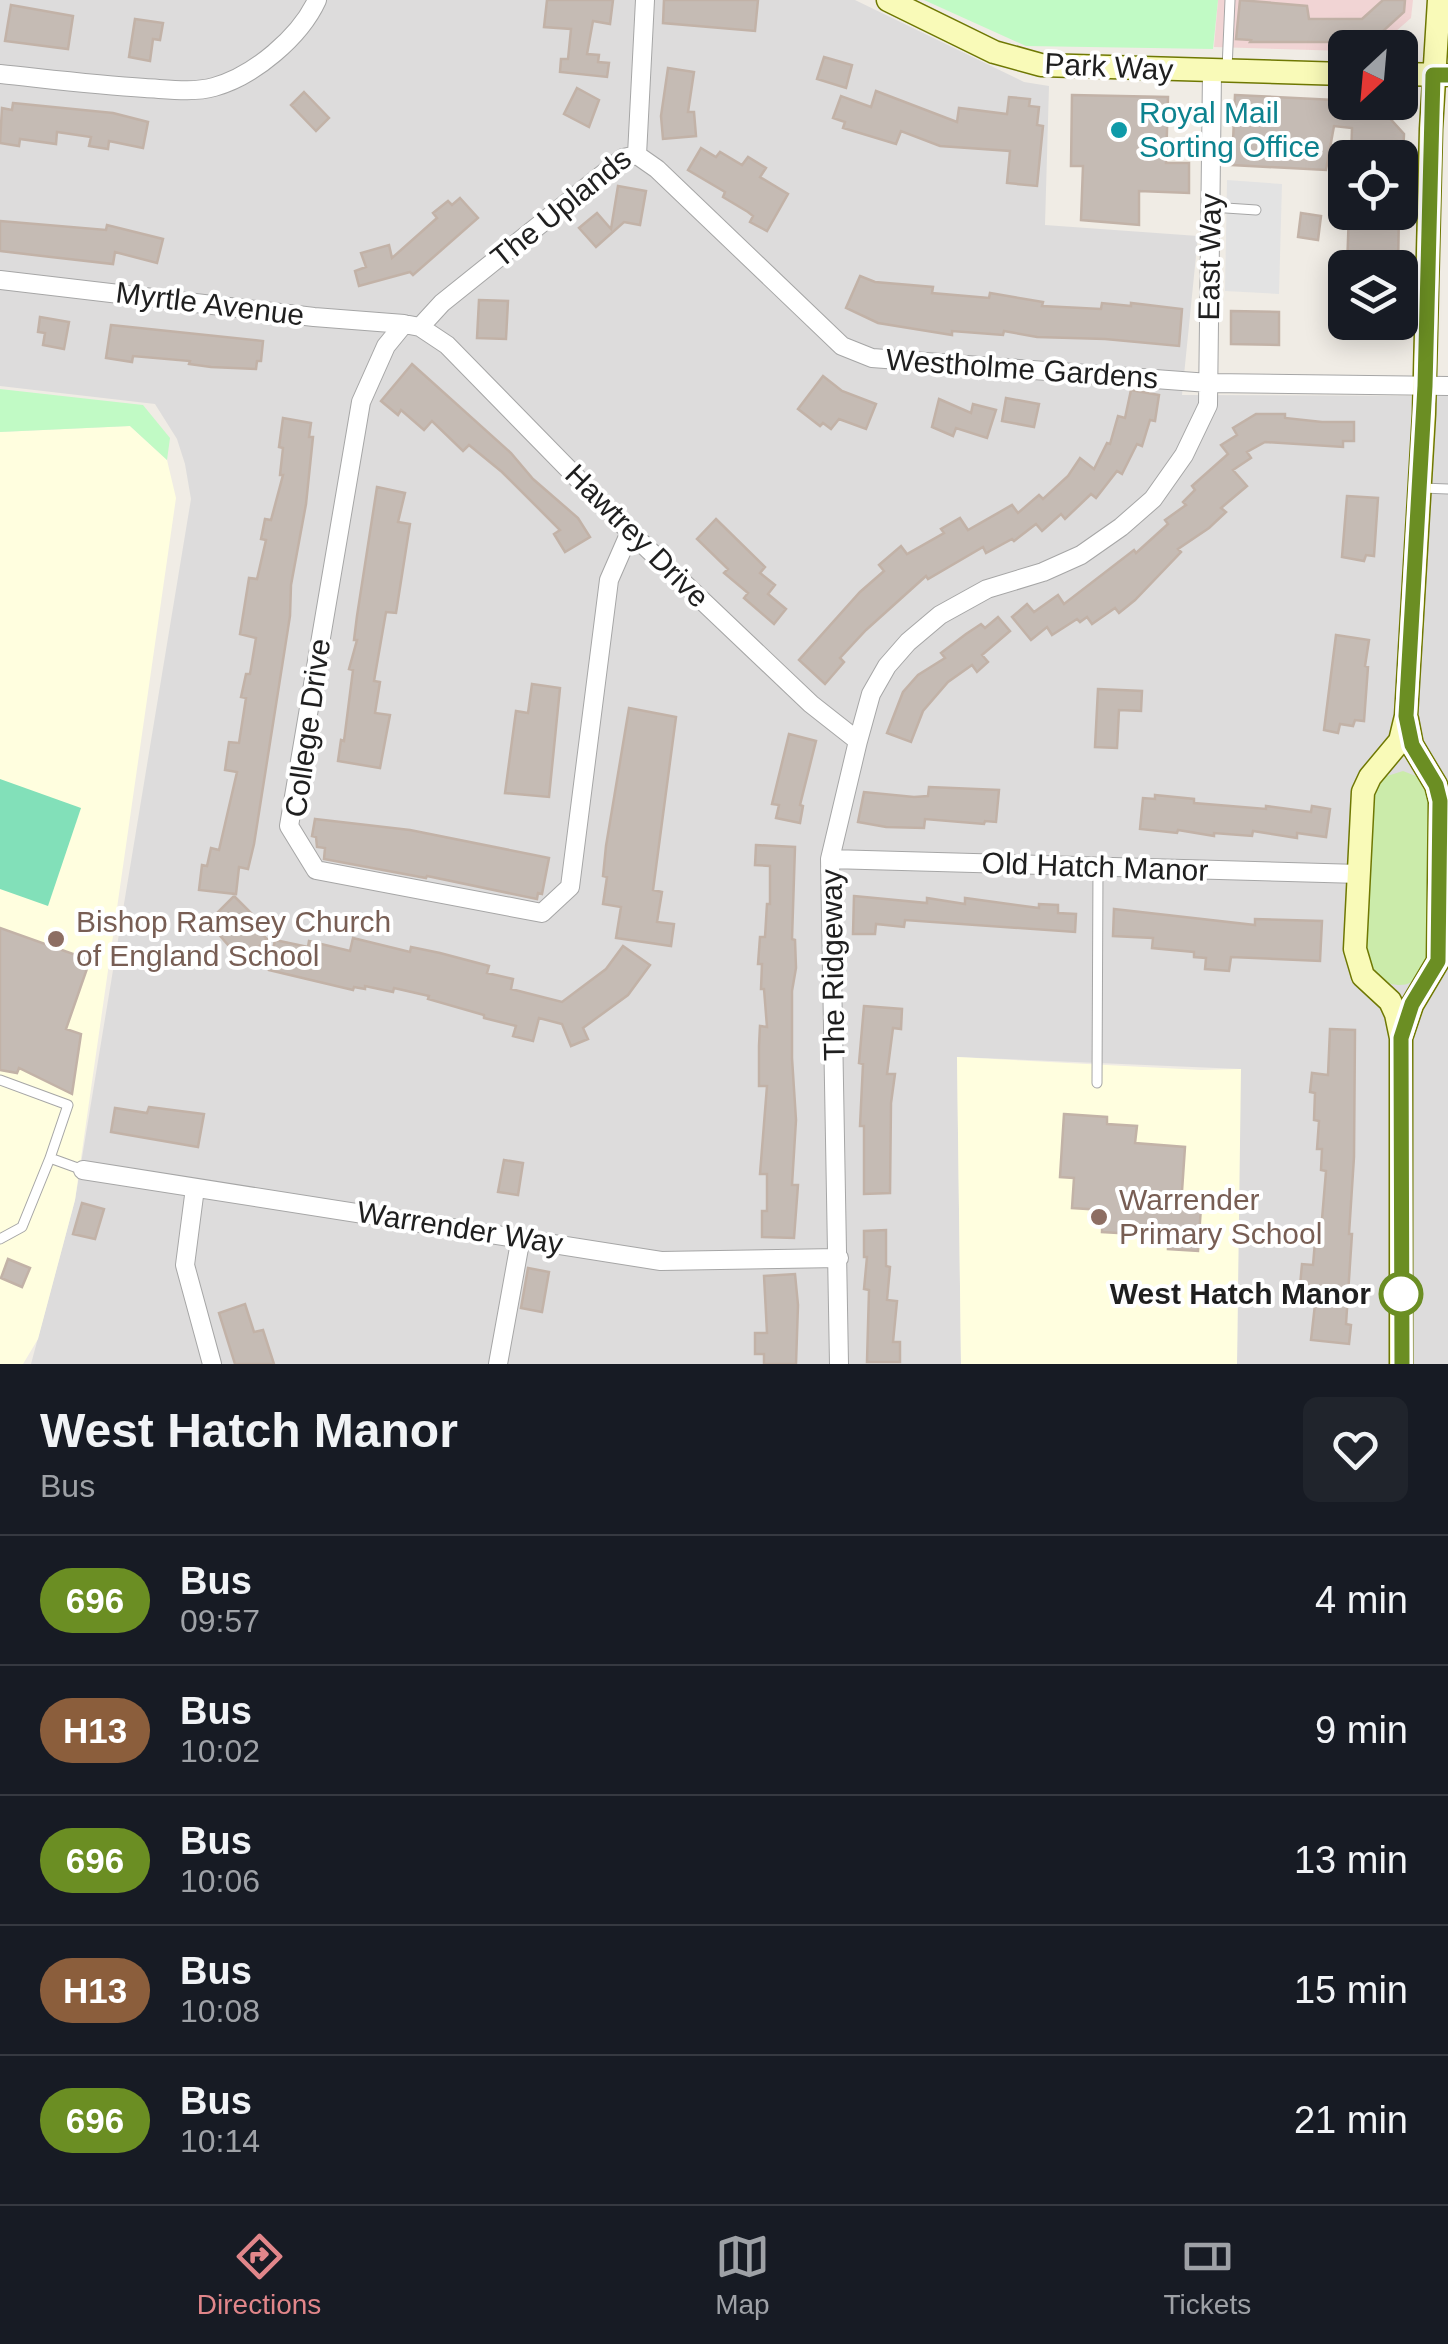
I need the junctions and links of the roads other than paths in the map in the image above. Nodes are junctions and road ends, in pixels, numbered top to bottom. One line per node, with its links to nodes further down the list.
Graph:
1 (317, 0): 7 (street)
2 (645, 0): 10 (street, The Uplands)
3 (888, 0): 6 (street, Park Way)
4 (1230, 0): 6 (lane)
5 (1438, 0): 9 (street)
6 (1220, 72): 8 (street, Park Way); 11 (street, East Way)
7 (0, 74)
8 (1328, 74)
9 (1440, 75): 16 (street)
10 (637, 155): 14 (street, The Uplands); 15 (street, Westholme Gardens)
11 (1211, 207): 12 (lane); 15 (street, East Way)
12 (1256, 210)
13 (0, 280): 14 (street, Myrtle Avenue)
14 (412, 325): 19 (street, Hawtrey Drive); 19 (street, College Drive)
15 (1209, 383): 16 (street, Westholme Gardens); 21 (street, The Ridgeway)
16 (1436, 386): 17 (street)
17 (1419, 488): 18 (lane); 20 (street)
18 (1448, 490)
19 (630, 532): 21 (street, Hawtrey Drive)
20 (1406, 716): 24 (street); 25 (street)
21 (858, 741): 22 (street, The Ridgeway)
22 (830, 859): 23 (street, Old Hatch Manor); 34 (street, The Ridgeway)
23 (1098, 866): 24 (street, Old Hatch Manor); 28 (lane)
24 (1360, 874): 26 (street)
25 (1444, 882): 26 (street)
26 (1401, 1038): 38 (street)
27 (0, 1080): 29 (lane)
28 (1097, 1083)
29 (50, 1158): 30 (lane); 33 (lane)
30 (84, 1170): 31 (street, Warrender Way)
31 (196, 1188): 32 (street, Warrender Way); 35 (street)
32 (521, 1237): 34 (street, Warrender Way); 36 (street)
33 (0, 1240)
34 (839, 1258): 37 (street, The Ridgeway)
35 (212, 1364)
36 (498, 1364)
37 (839, 1364)
38 (1402, 1364)

